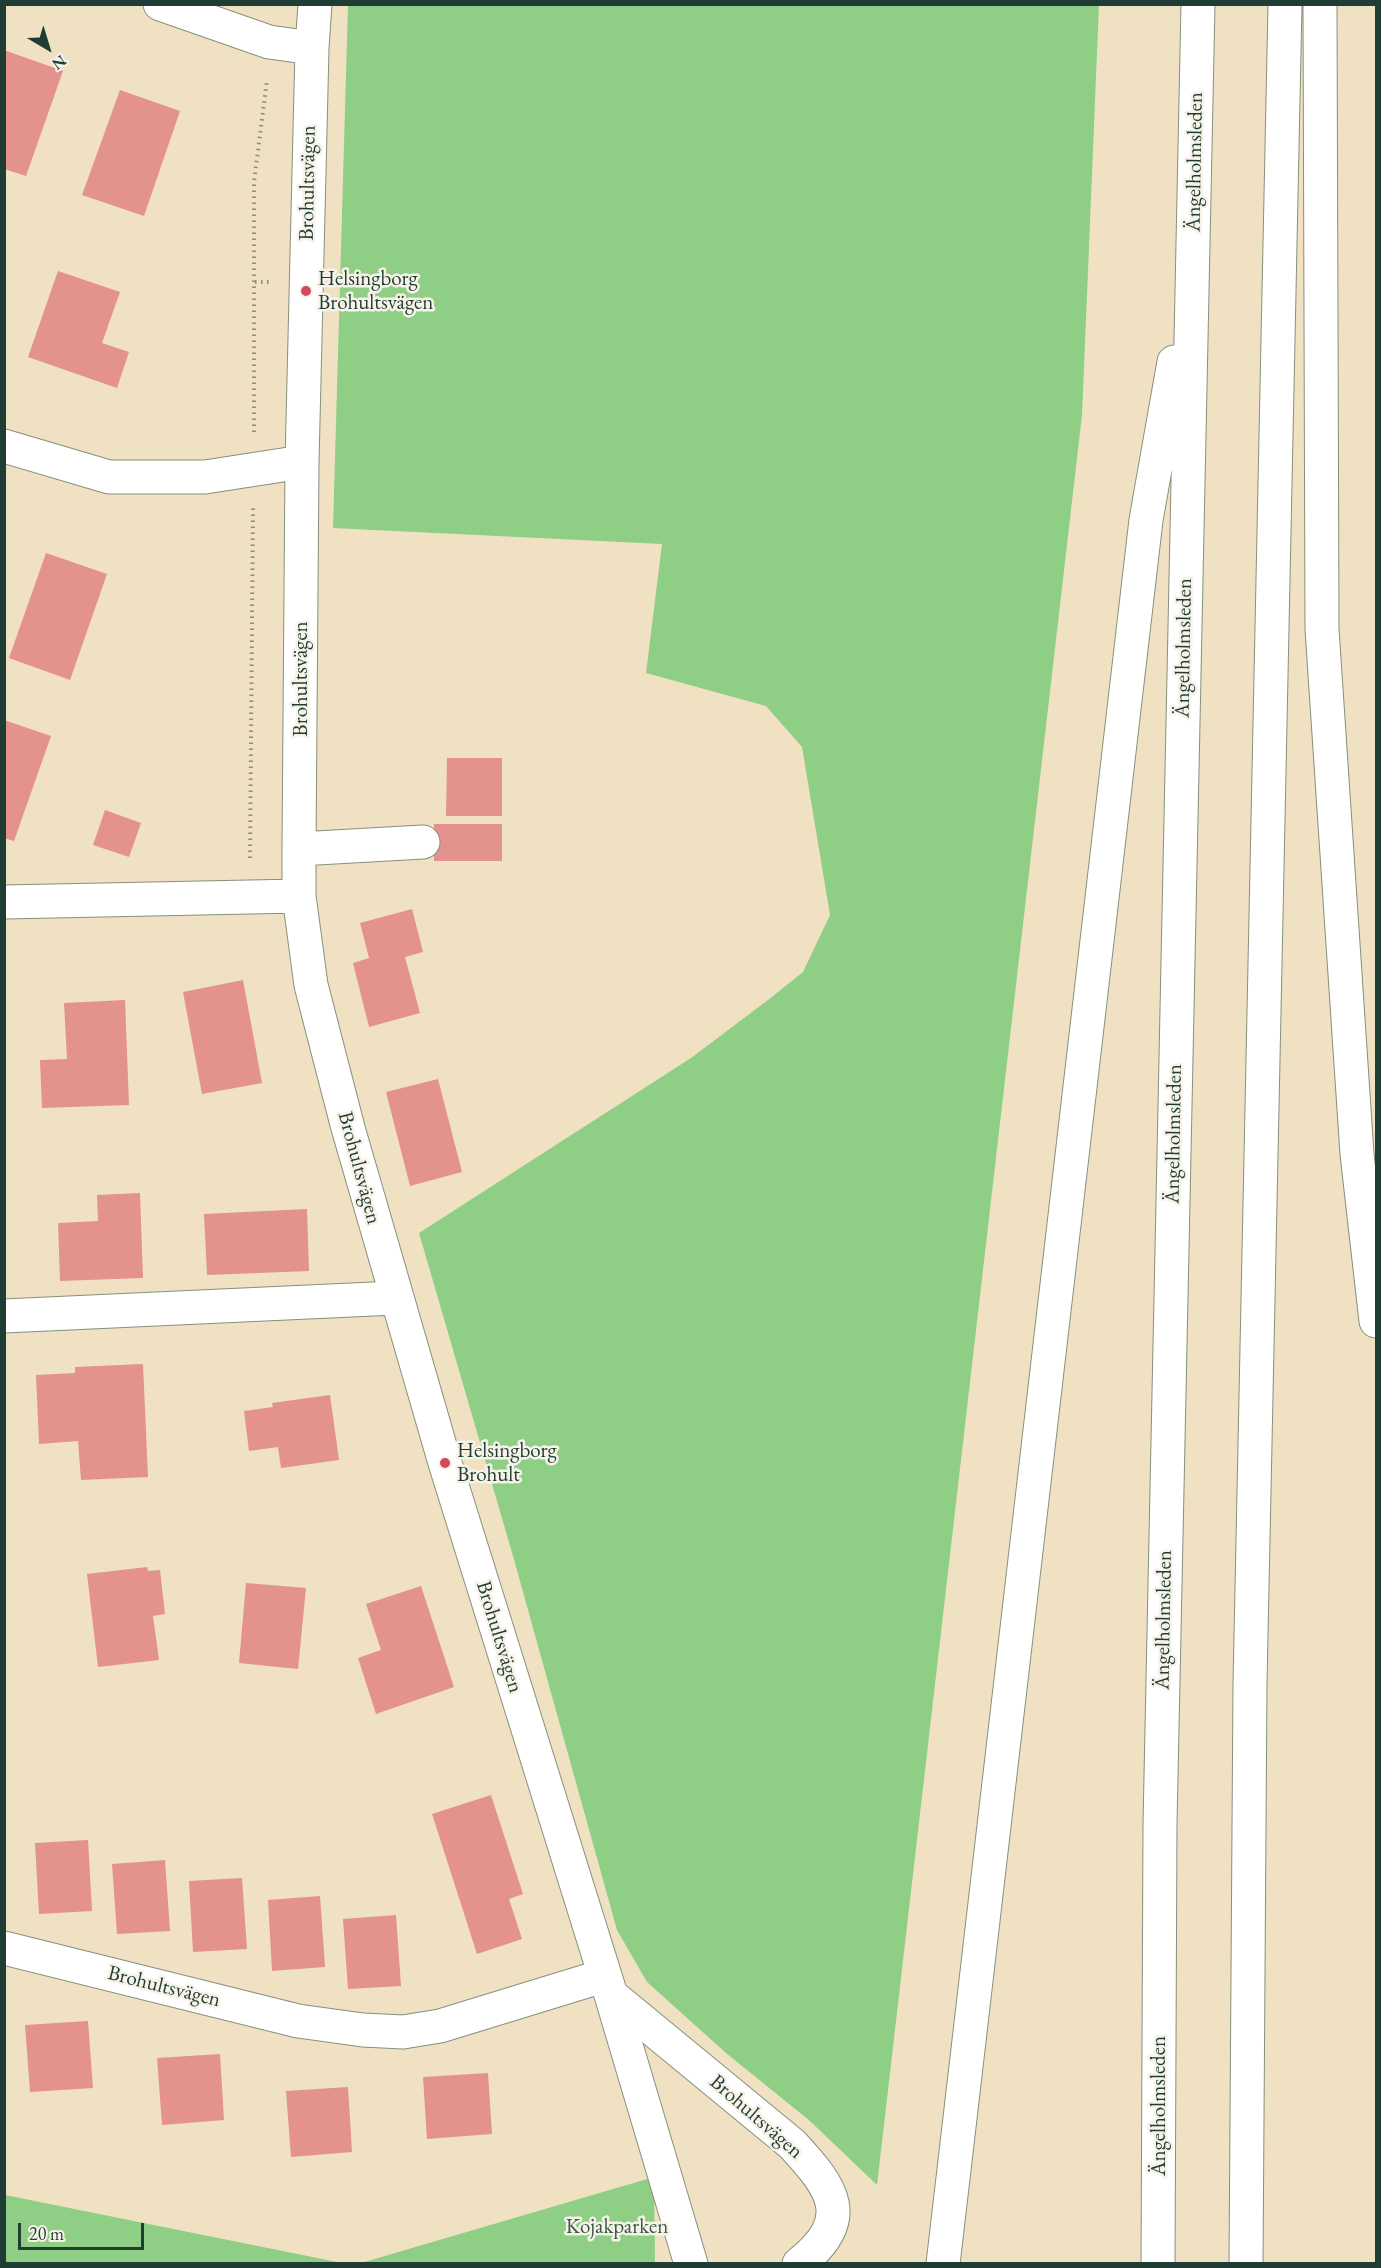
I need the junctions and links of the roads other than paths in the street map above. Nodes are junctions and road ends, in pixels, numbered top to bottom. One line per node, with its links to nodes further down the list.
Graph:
1 (160, 4): 6 (main road)
2 (315, 4): 6 (main road, Brohultsvägen)
3 (1198, 4): 7 (main road, Ängelholmsleden)
4 (1285, 4): 23 (main road)
5 (1320, 4): 16 (main road)
6 (312, 48): 9 (main road, Brohultsvägen)
7 (1193, 257): 21 (main road); 22 (main road, Ängelholmsleden)
8 (4, 446): 9 (main road)
9 (302, 462): 11 (main road, Brohultsvägen)
10 (423, 842): 11 (main road)
11 (299, 849): 12 (main road, Brohultsvägen)
12 (299, 896): 13 (main road); 14 (main road, Brohultsvägen)
13 (4, 902)
14 (395, 1298): 15 (main road); 18 (main road, Brohultsvägen)
15 (4, 1316)
16 (1377, 1321)
17 (4, 1948): 18 (main road, Brohultsvägen)
18 (607, 1985): 19 (main road, Brohultsvägen); 20 (main road, Brohultsvägen)
19 (691, 2264)
20 (799, 2264)
21 (943, 2264)
22 (1158, 2264)
23 (1246, 2264)

